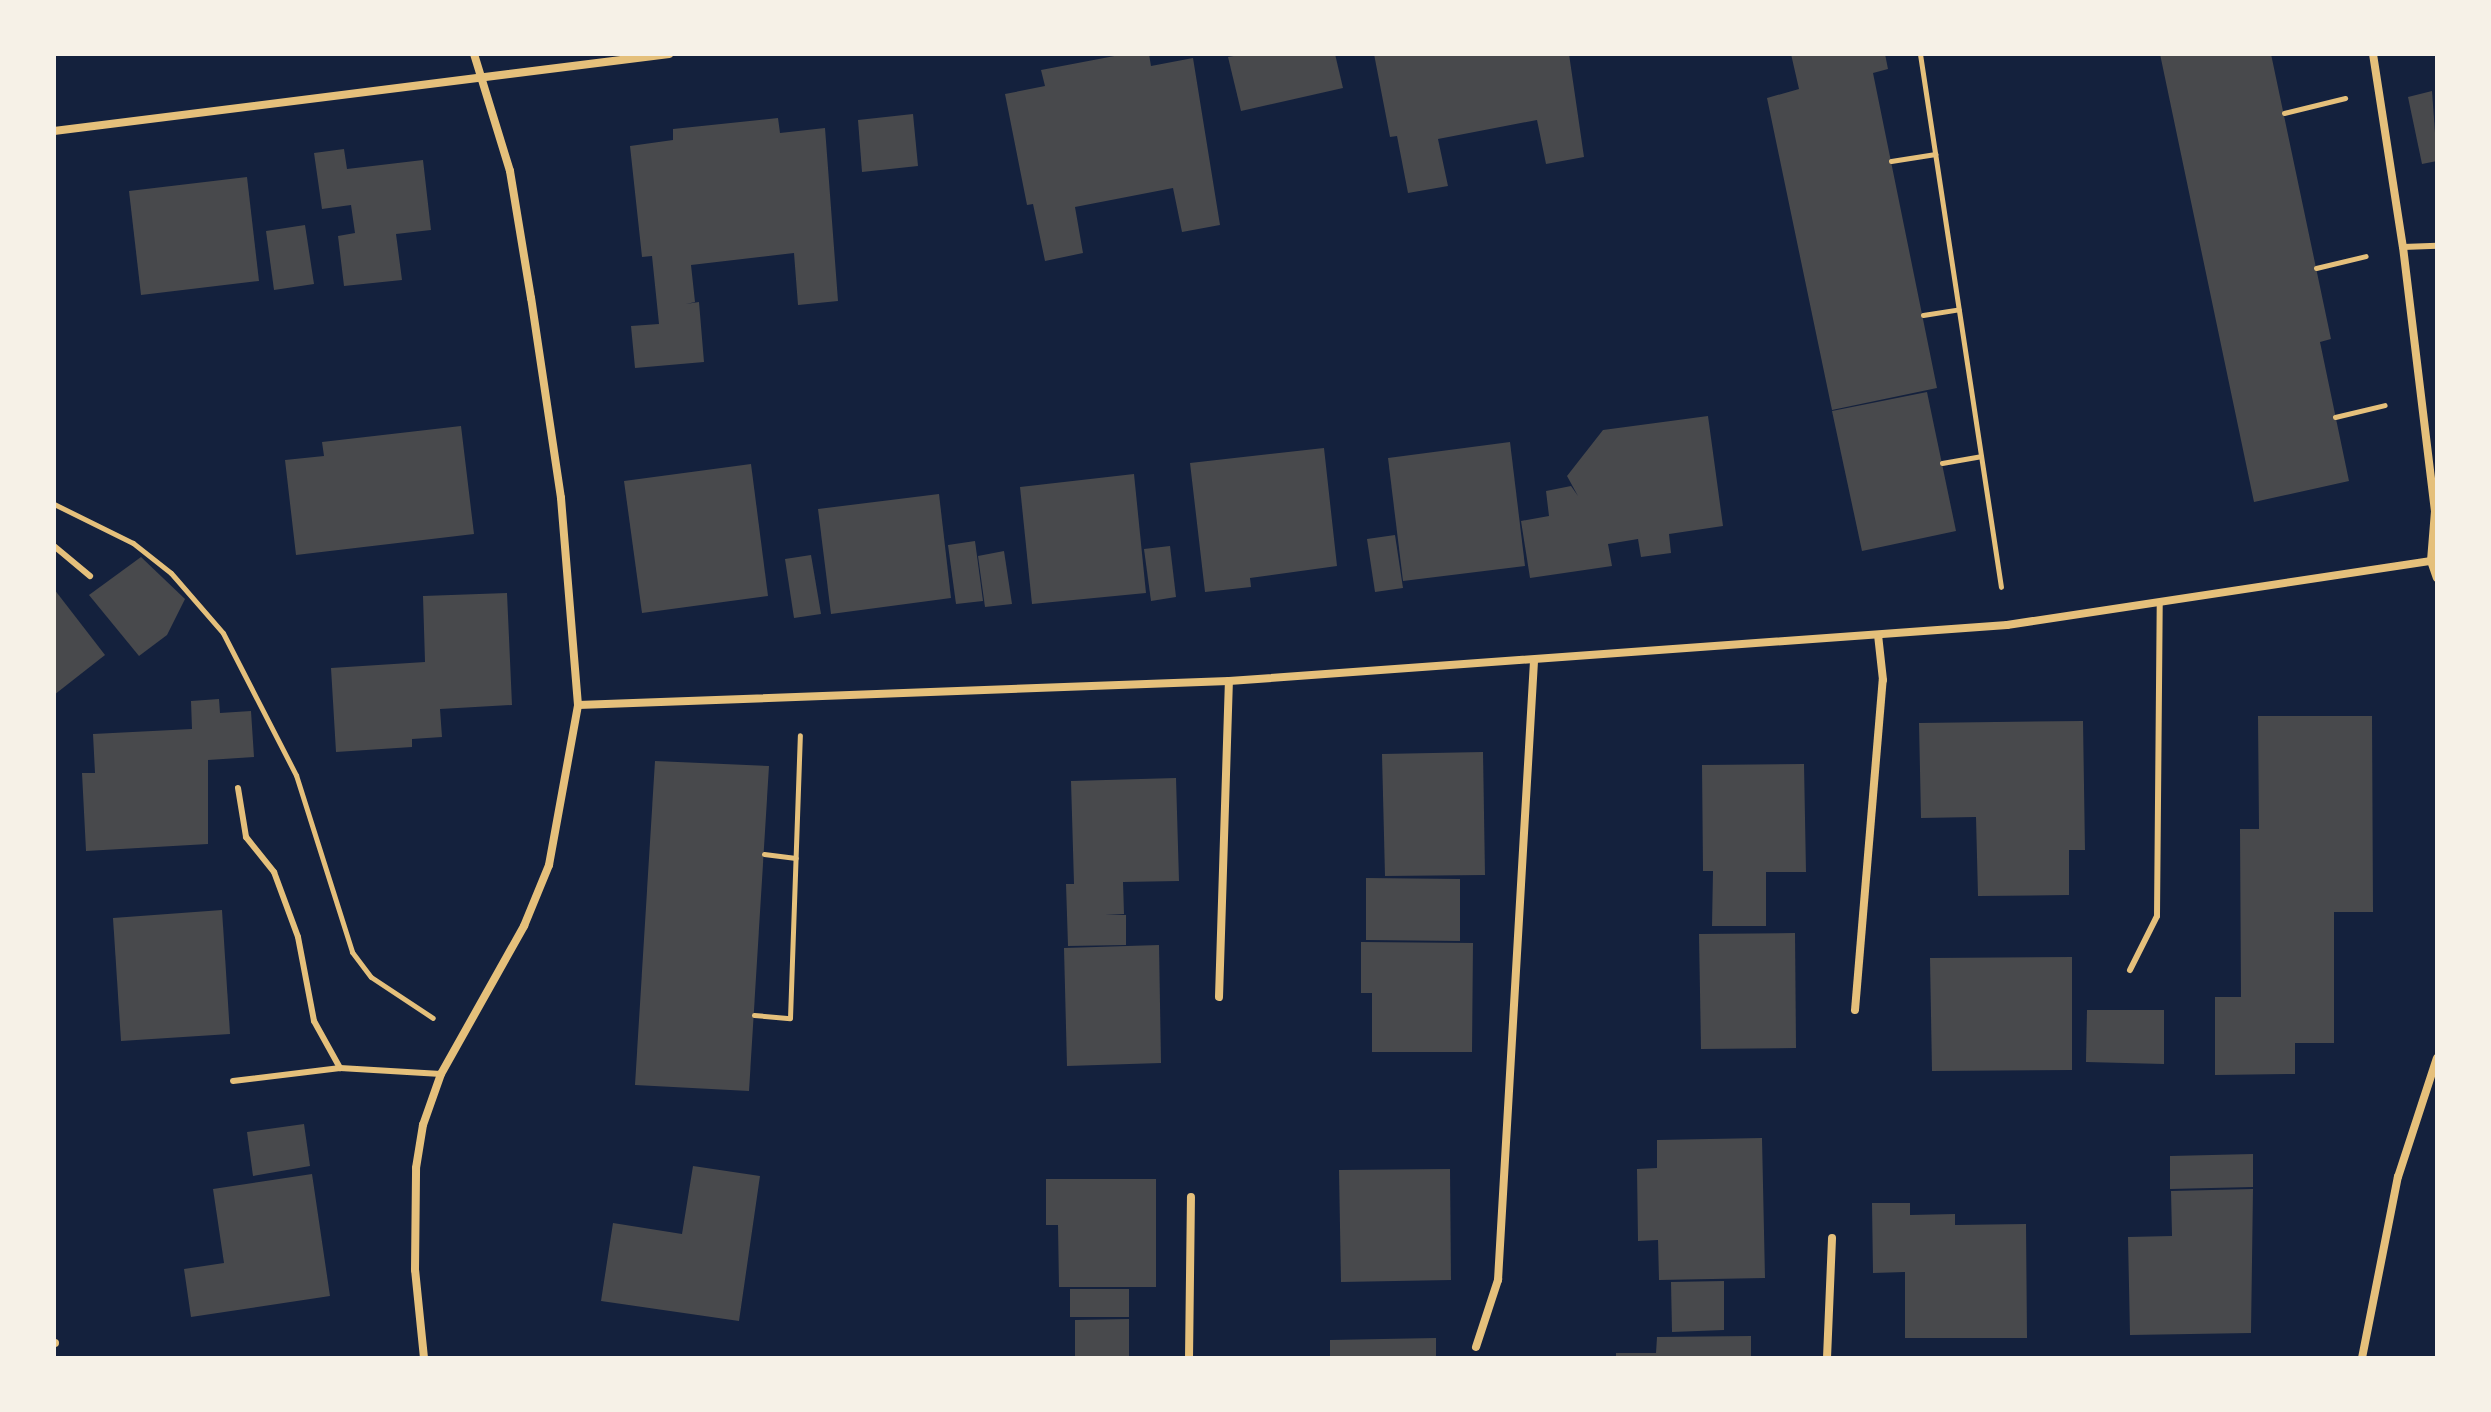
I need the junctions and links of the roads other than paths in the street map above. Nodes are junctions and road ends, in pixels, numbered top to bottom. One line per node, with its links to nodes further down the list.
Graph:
1 (474, 54): 4 (street)
2 (669, 54): 4 (street)
3 (2373, 54): 7 (street)
4 (481, 78): 5 (street); 16 (street)
5 (54, 131)
6 (2437, 246): 7 (lane)
7 (2403, 247): 9 (street)
8 (54, 546): 10 (lane)
9 (2431, 561): 11 (street); 12 (street)
10 (90, 576)
11 (2437, 578)
12 (2160, 603): 13 (street); 18 (lane)
13 (1878, 635): 14 (street); 20 (street)
14 (1534, 661): 15 (street); 27 (street)
15 (1229, 681): 16 (street); 19 (street)
16 (578, 705): 23 (street)
17 (238, 788): 22 (lane)
18 (2130, 970)
19 (1219, 997)
20 (1855, 1010)
21 (2437, 1058): 31 (street)
22 (340, 1068): 23 (lane); 24 (lane)
23 (441, 1074): 28 (street)
24 (233, 1081)
25 (1191, 1197): 29 (street)
26 (1832, 1238): 30 (street)
27 (1476, 1347)
28 (424, 1358)
29 (1189, 1358)
30 (1827, 1358)
31 (2362, 1358)

